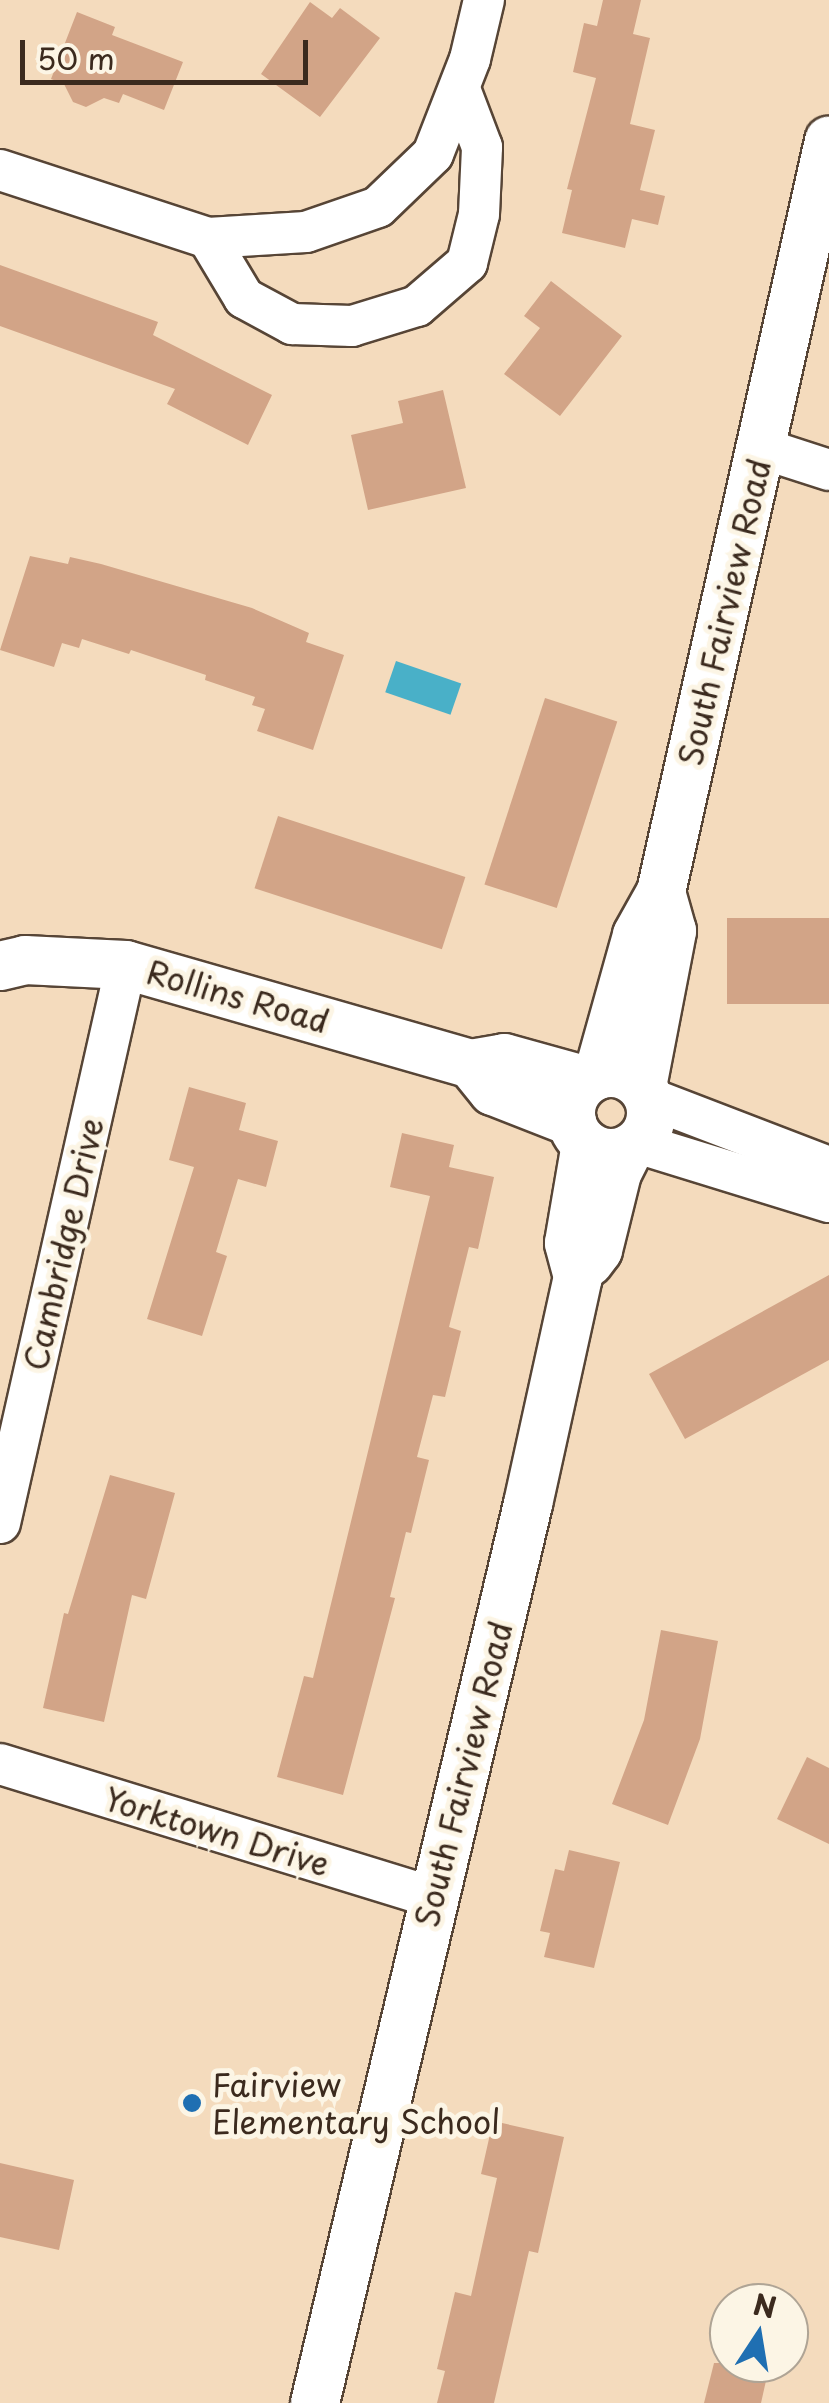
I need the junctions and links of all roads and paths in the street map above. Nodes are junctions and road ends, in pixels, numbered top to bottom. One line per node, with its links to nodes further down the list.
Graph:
1 (484, 0): 2 (street)
2 (460, 89): 5 (street); 5 (street)
3 (829, 141): 6 (street, South Fairview Road)
4 (0, 170): 5 (street)
5 (208, 238)
6 (761, 448): 7 (street); 10 (street, South Fairview Road)
7 (829, 470)
8 (126, 965): 9 (street, Rollins Road); 10 (street, Rollins Road); 13 (street, Cambridge Drive)
9 (0, 966)
10 (613, 1112): 11 (street, Rollins Road); 12 (street, Rollins Road); 15 (street, South Fairview Road)
11 (829, 1166)
12 (829, 1202)
13 (0, 1523)
14 (0, 1764): 15 (street, Yorktown Drive)
15 (433, 1897): 16 (street, South Fairview Road)
16 (315, 2403)

